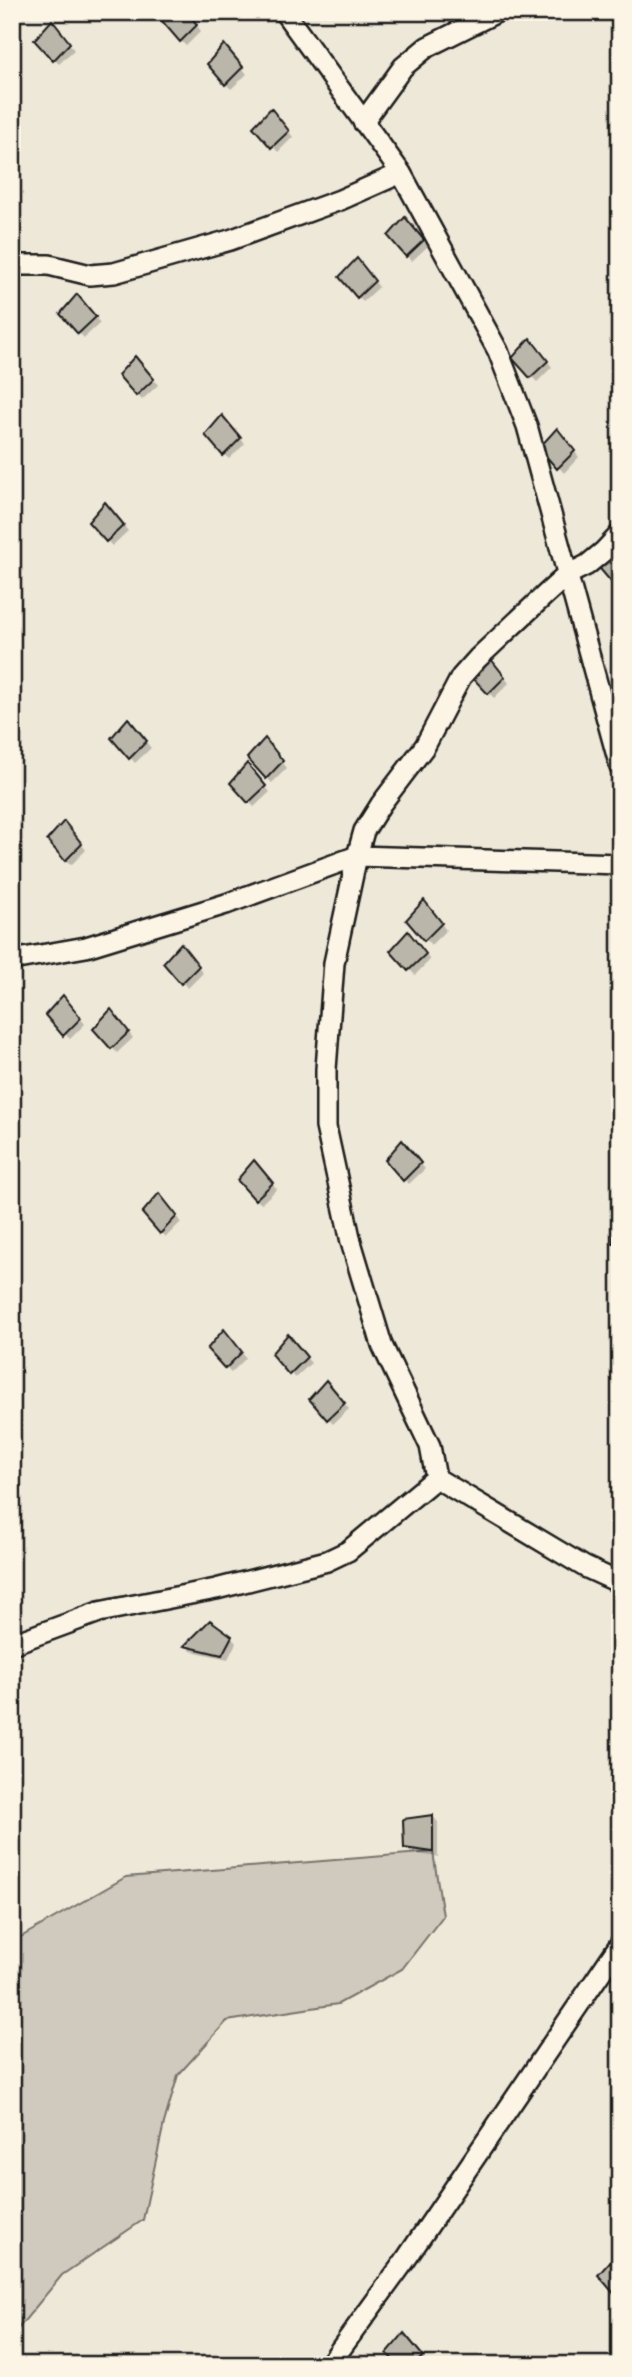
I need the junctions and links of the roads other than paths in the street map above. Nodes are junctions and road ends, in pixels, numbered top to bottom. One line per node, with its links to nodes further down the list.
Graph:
1 (284, 12): 3 (street)
2 (496, 12): 3 (street)
3 (363, 122): 4 (street)
4 (401, 173): 5 (street); 7 (street)
5 (12, 265)
6 (620, 534): 7 (street)
7 (567, 575): 8 (street); 9 (street)
8 (620, 767)
9 (357, 856): 10 (street); 11 (street); 12 (street)
10 (620, 864)
11 (12, 960)
12 (436, 1478): 13 (street); 14 (street)
13 (620, 1583)
14 (12, 1644)
15 (620, 1944): 16 (street)
16 (329, 2365)

